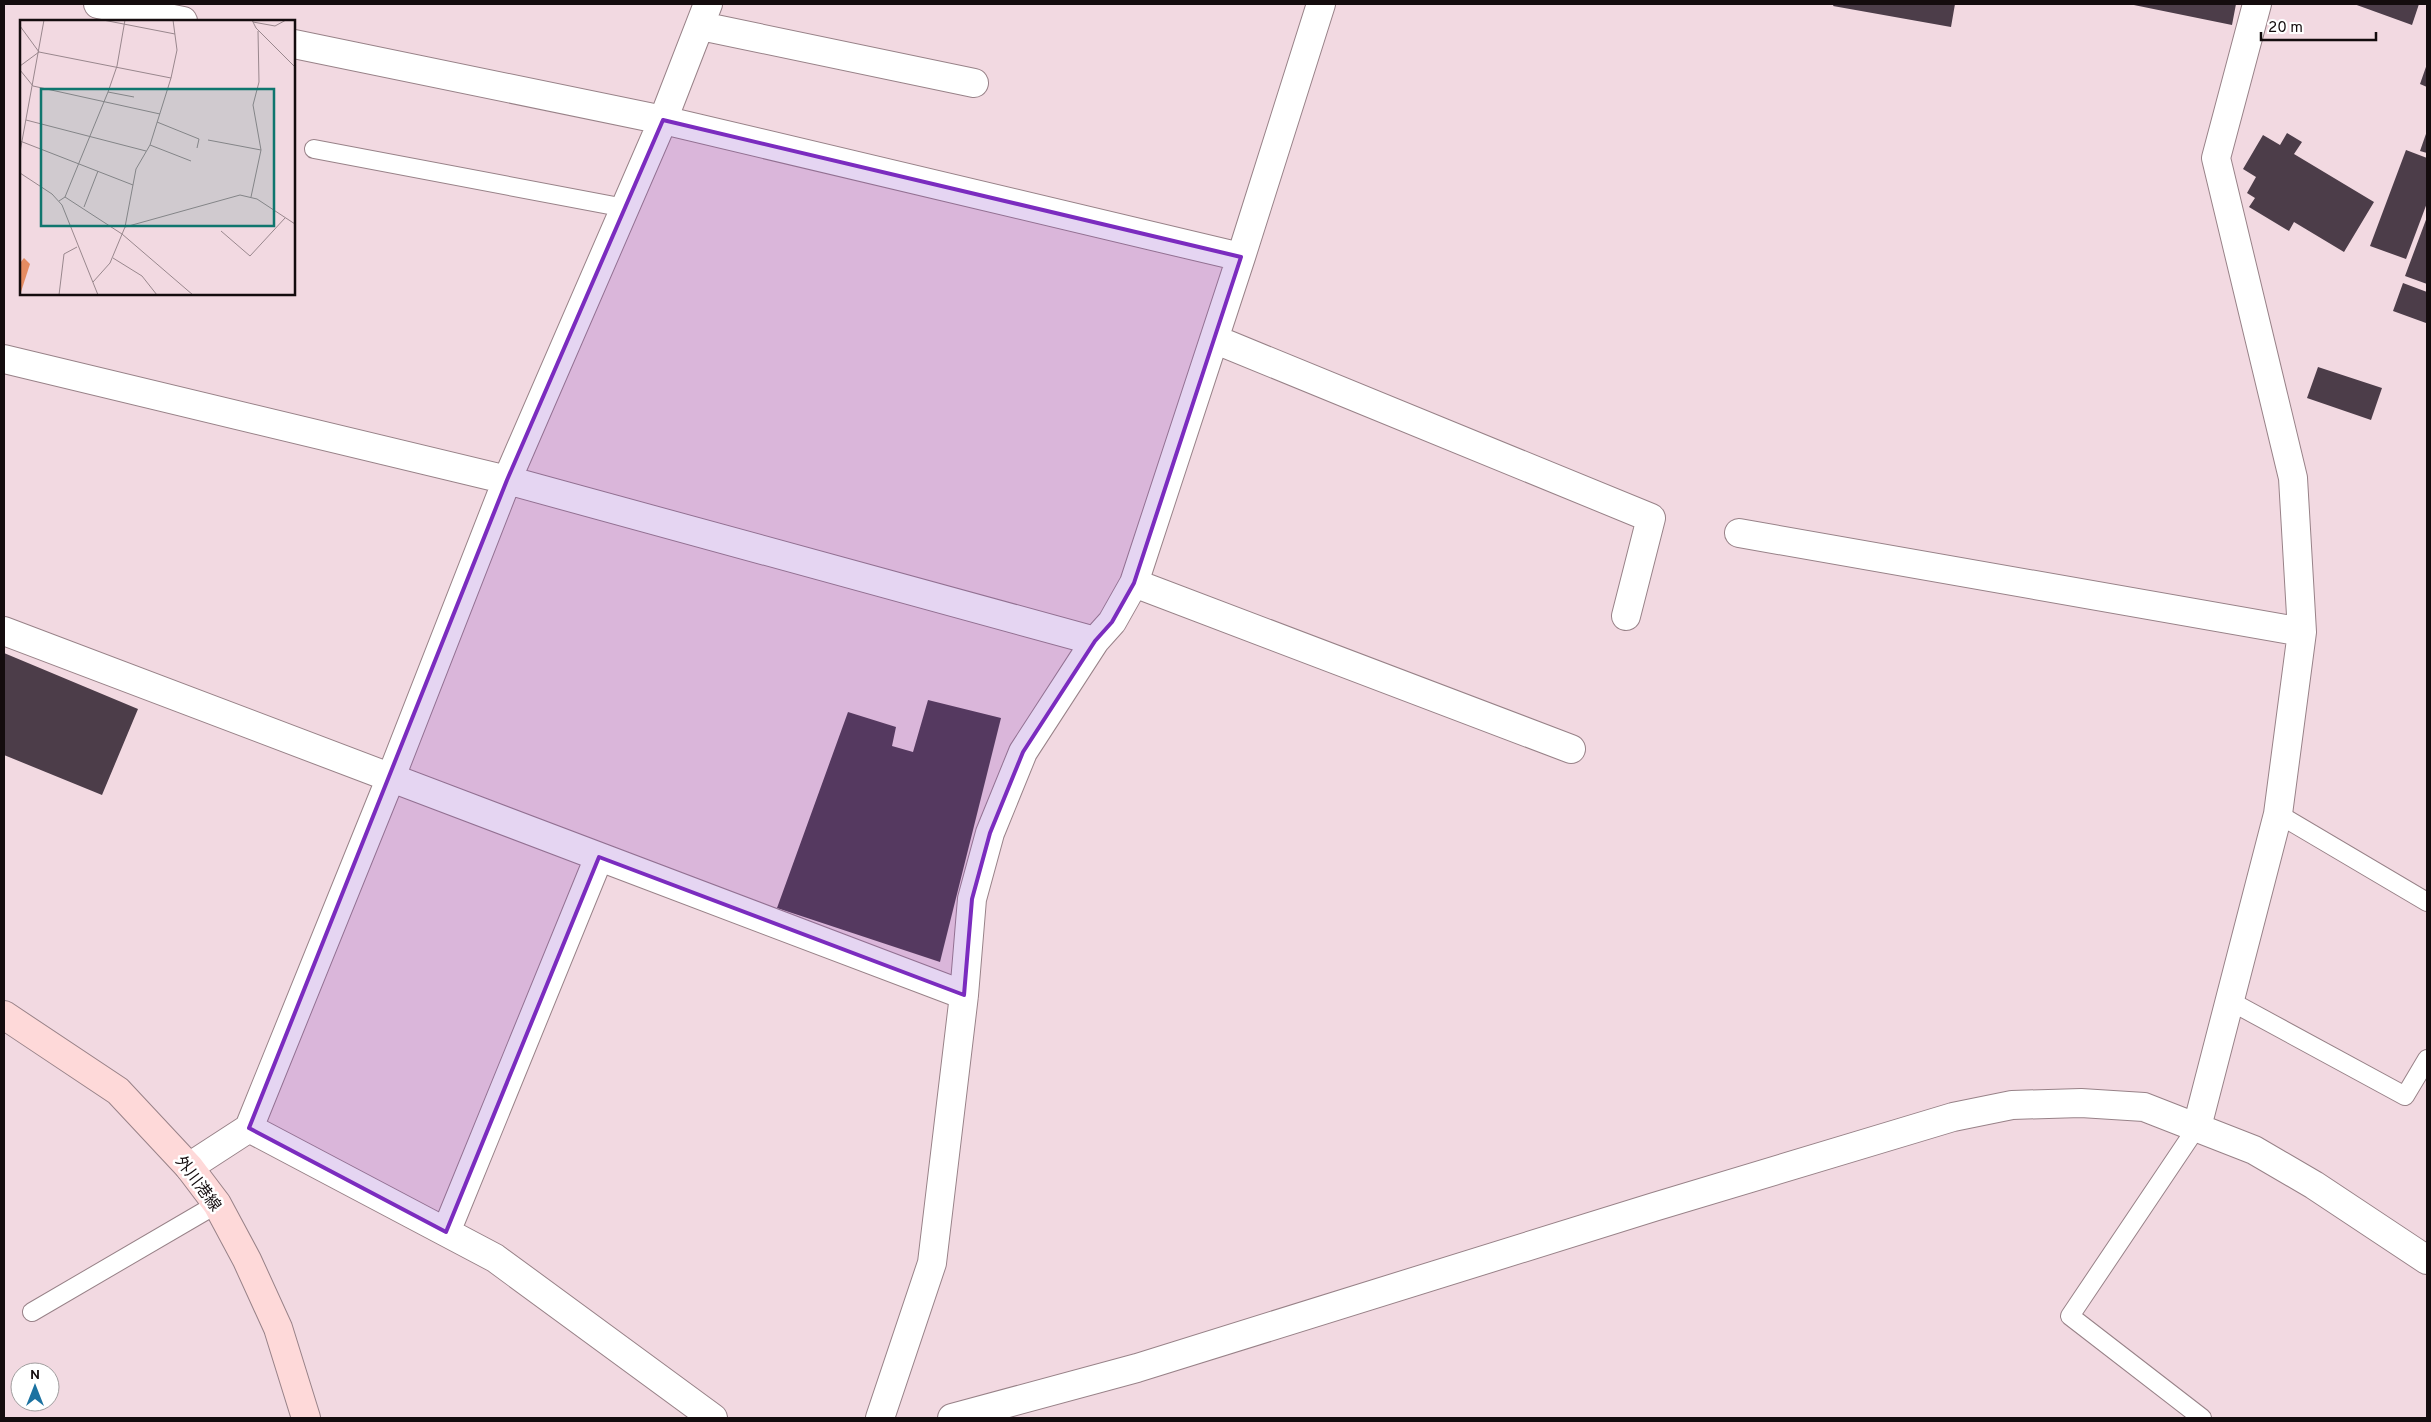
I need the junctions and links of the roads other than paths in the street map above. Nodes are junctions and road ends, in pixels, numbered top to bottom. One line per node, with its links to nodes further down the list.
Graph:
1 (98, 4): 5 (street)
2 (1321, 4): 11 (street)
3 (2257, 4): 19 (street)
4 (704, 15): 7 (street); 8 (street)
5 (178, 20)
6 (295, 44): 8 (street)
7 (974, 83)
8 (663, 120): 10 (street); 11 (street)
9 (314, 149): 10 (lane)
10 (625, 208): 14 (street)
11 (1241, 257): 12 (street)
12 (1214, 339): 16 (street); 17 (street)
13 (4, 359): 14 (street)
14 (507, 480): 20 (street); 22 (street)
15 (1739, 533): 19 (street)
16 (1134, 583): 20 (street); 21 (street)
17 (1626, 616)
18 (4, 631): 22 (street)
19 (2302, 632): 23 (street)
20 (1095, 641): 26 (street)
21 (1571, 749)
22 (391, 778): 24 (street); 31 (street)
23 (2278, 814): 25 (lane); 27 (street)
24 (599, 856): 26 (street); 34 (street)
25 (2427, 902)
26 (964, 995): 39 (street)
27 (2230, 1001): 29 (lane); 30 (street)
28 (4, 1016): 32 (main road, 外川港線)
29 (2427, 1059)
30 (2197, 1127): 35 (street); 40 (street); 41 (lane)
31 (249, 1128): 32 (street); 34 (street)
32 (189, 1167): 33 (main road, 外川港線)
33 (217, 1204): 36 (lane); 37 (main road, 外川港線)
34 (446, 1232): 38 (street)
35 (2427, 1260)
36 (32, 1312)
37 (306, 1418)
38 (713, 1418)
39 (880, 1418)
40 (952, 1418)
41 (2202, 1418)

